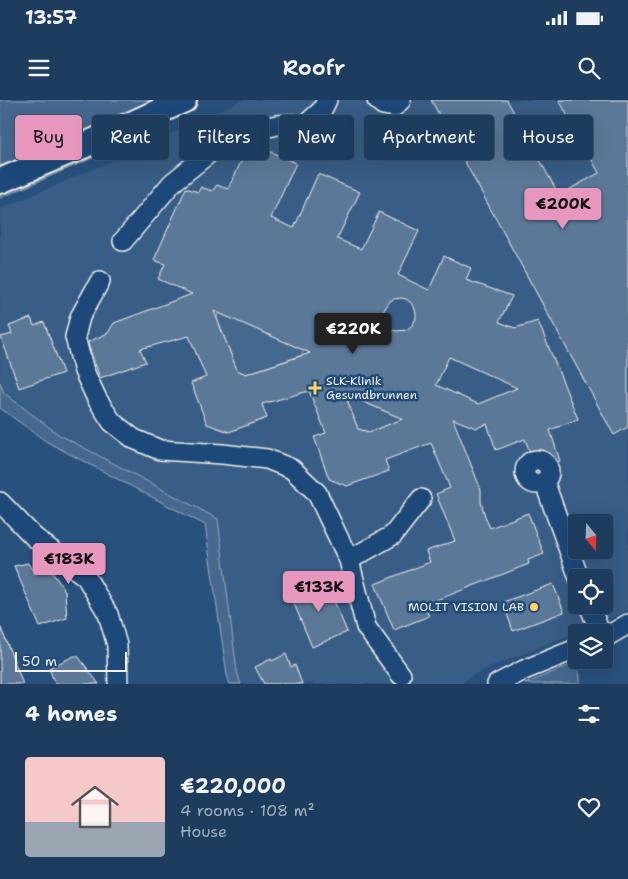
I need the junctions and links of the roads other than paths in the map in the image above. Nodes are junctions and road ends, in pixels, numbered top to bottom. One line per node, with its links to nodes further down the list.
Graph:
1 (147, 100): 6 (main road)
2 (184, 100): 7 (main road)
3 (327, 100): 8 (street)
4 (377, 100): 5 (street)
5 (401, 100)
6 (0, 163)
7 (0, 182)
8 (123, 240)
9 (100, 281): 13 (street)
10 (544, 481): 14 (street)
11 (421, 499): 13 (street)
12 (0, 502): 21 (street)
13 (349, 560): 20 (street)
14 (575, 569)
15 (628, 624): 16 (street)
16 (613, 633)
17 (628, 634): 18 (street)
18 (613, 637)
19 (568, 652): 22 (street)
20 (401, 675)
21 (118, 684)
22 (497, 684)

